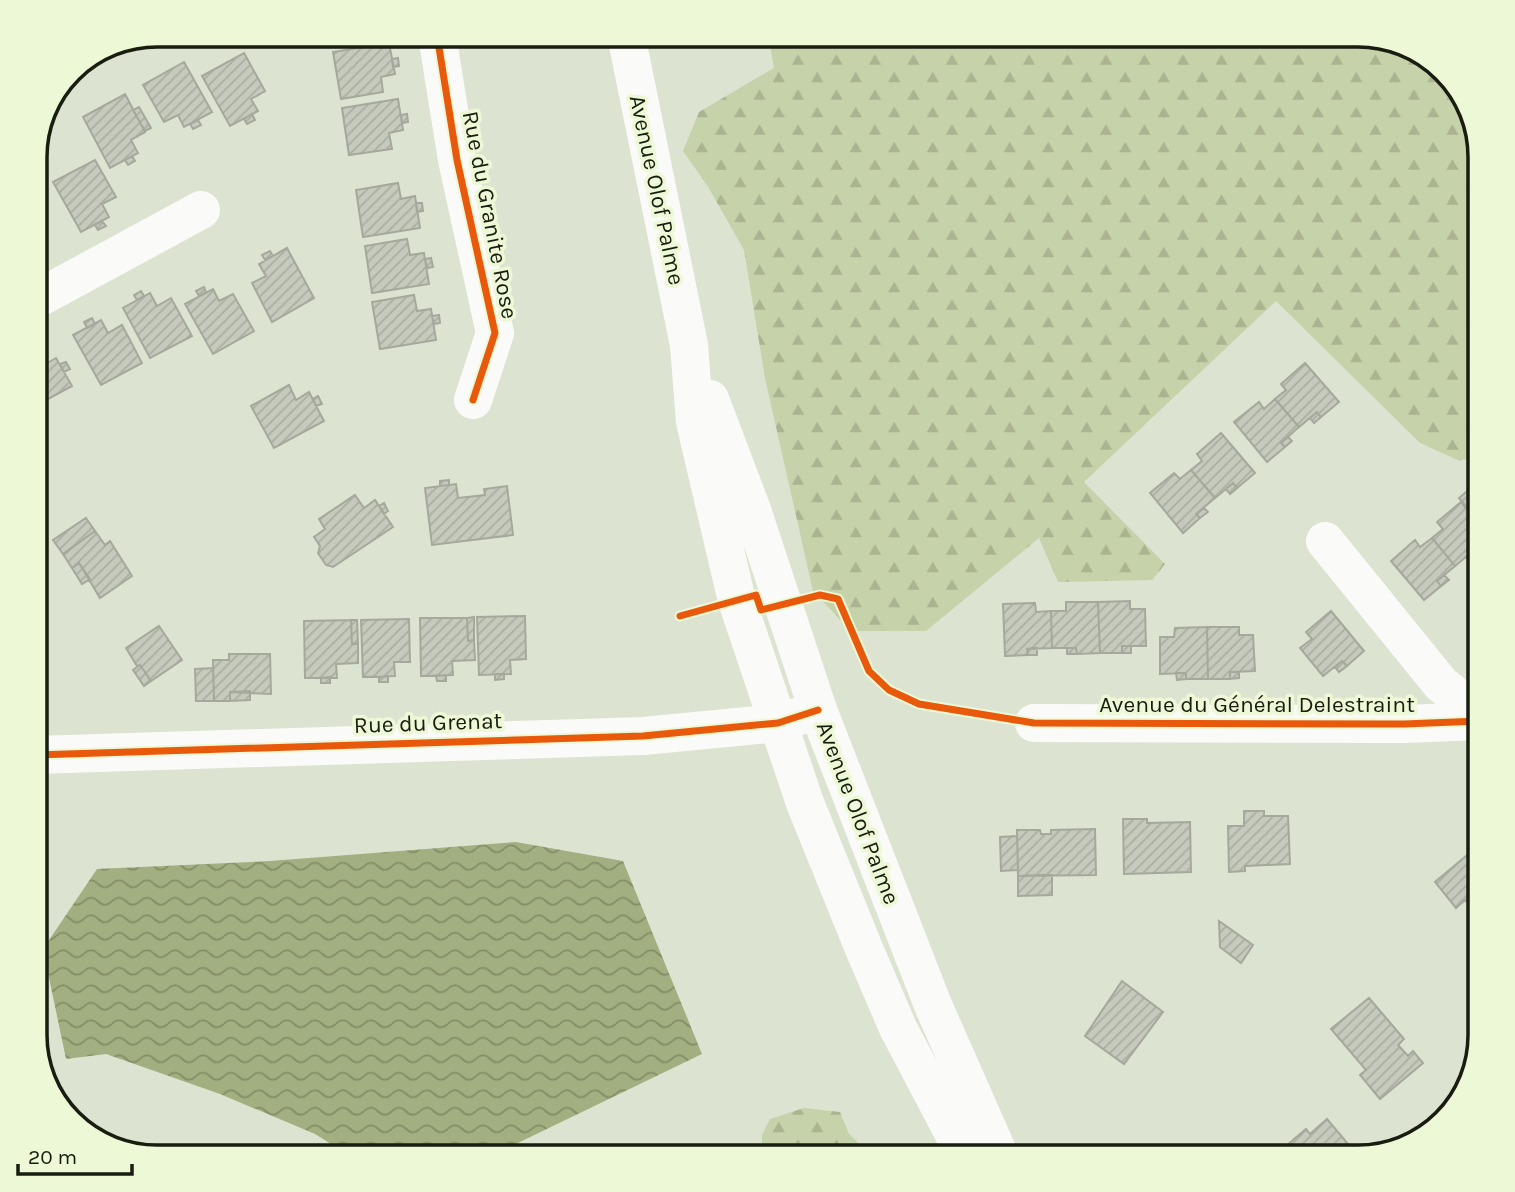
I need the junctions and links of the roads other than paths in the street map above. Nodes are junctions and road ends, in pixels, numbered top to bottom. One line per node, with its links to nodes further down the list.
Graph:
1 (439, 47): 6 (main road, Rue du Granite Rose)
2 (628, 47): 5 (main road, Avenue Olof Palme)
3 (201, 210): 4 (main road)
4 (47, 293)
5 (689, 345): 9 (main road, Avenue Olof Palme); 11 (main road, Avenue Olof Palme)
6 (473, 400)
7 (1325, 541): 8 (main road)
8 (1468, 705)
9 (818, 710): 11 (main road, Rue du Grenat); 15 (main road, Avenue Olof Palme)
10 (1468, 722): 12 (main road, Avenue du Général Delestraint)
11 (778, 723): 13 (main road, Rue du Grenat); 14 (main road, Avenue Olof Palme)
12 (1034, 723)
13 (47, 755)
14 (960, 1145)
15 (995, 1145)

